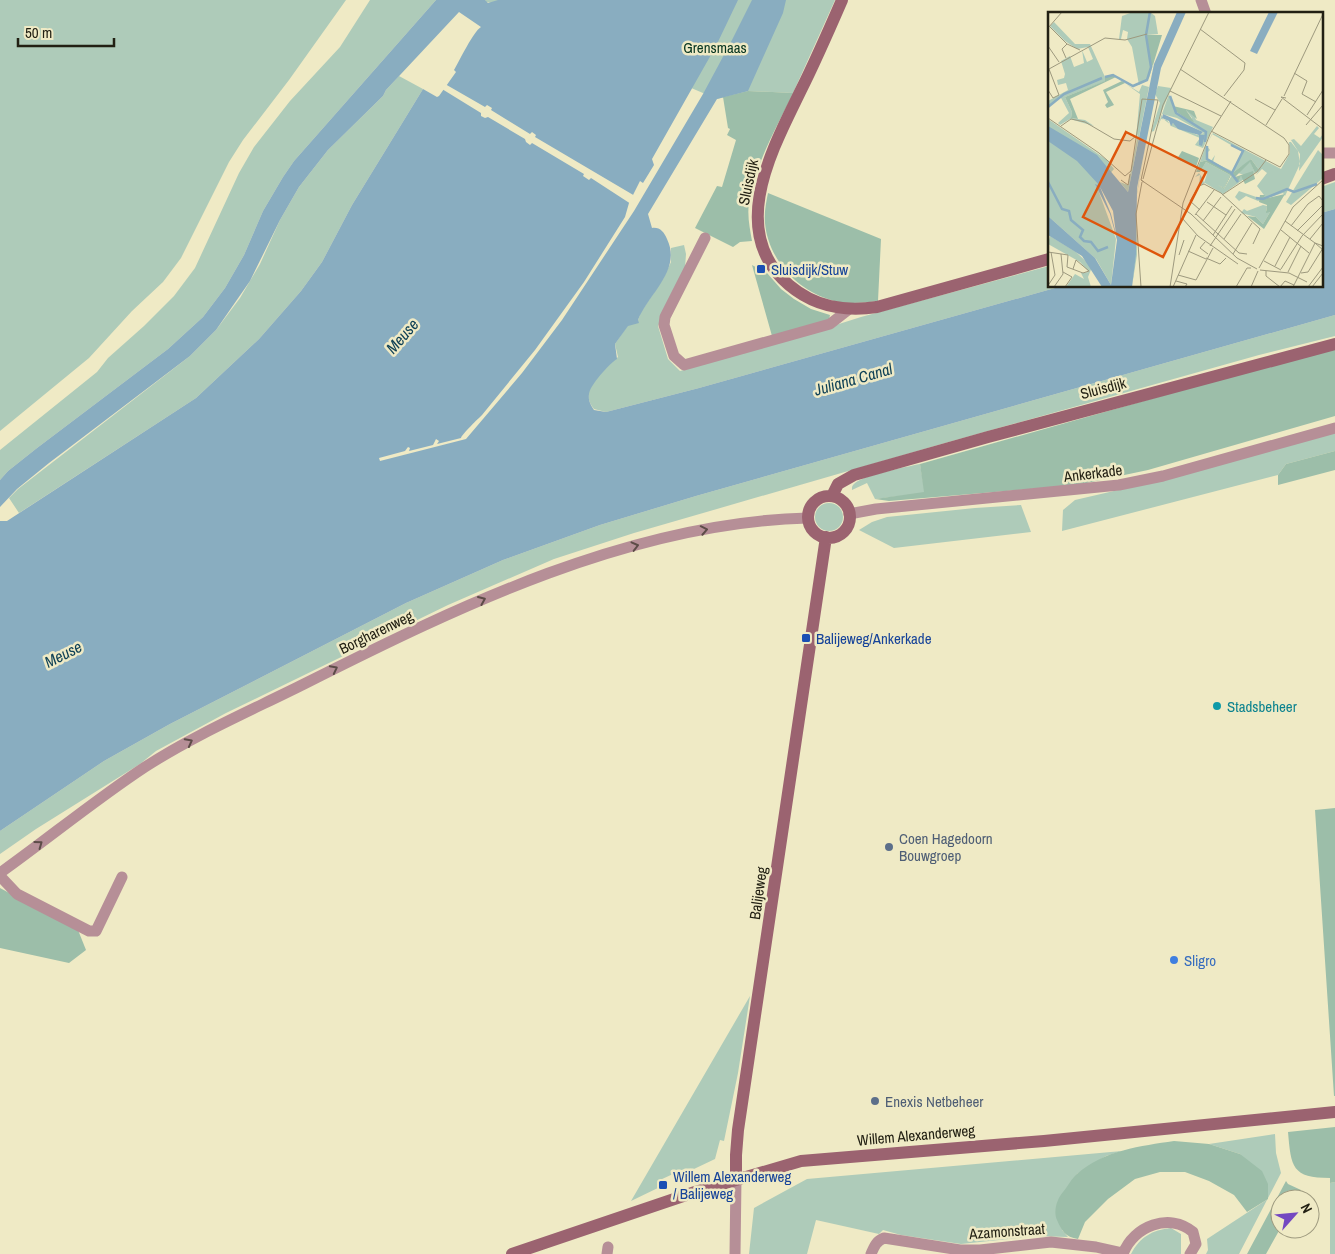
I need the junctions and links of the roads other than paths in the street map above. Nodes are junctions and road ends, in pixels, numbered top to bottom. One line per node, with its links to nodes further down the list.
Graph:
1 (842, 0): 10 (street, Sluisdijk)
2 (1201, 0): 3 (street)
3 (1205, 12)
4 (1322, 153): 5 (street)
5 (1335, 153)
6 (1335, 174): 7 (street)
7 (1322, 179)
8 (705, 238): 10 (street)
9 (1048, 259): 10 (street, Sluisdijk)
10 (848, 310)
11 (1335, 344): 13 (street, Sluisdijk)
12 (1335, 428): 14 (street, Ankerkade)
13 (832, 496): 14 (street); 15 (street)
14 (849, 514): 16 (street)
15 (808, 518): 16 (street); 17 (street, Borgharenweg, one-way to 15)
16 (826, 537): 20 (street, Balijeweg)
17 (0, 874): 18 (street)
18 (122, 876)
19 (1335, 1112): 20 (street, Willem Alexanderweg)
20 (736, 1180): 22 (street, Willem Alexanderweg); 23 (street, Balijeweg)
21 (1123, 1253): 24 (street, Azamonstraat); 25 (street)
22 (512, 1254)
23 (735, 1254)
24 (871, 1254)
25 (1190, 1254)

